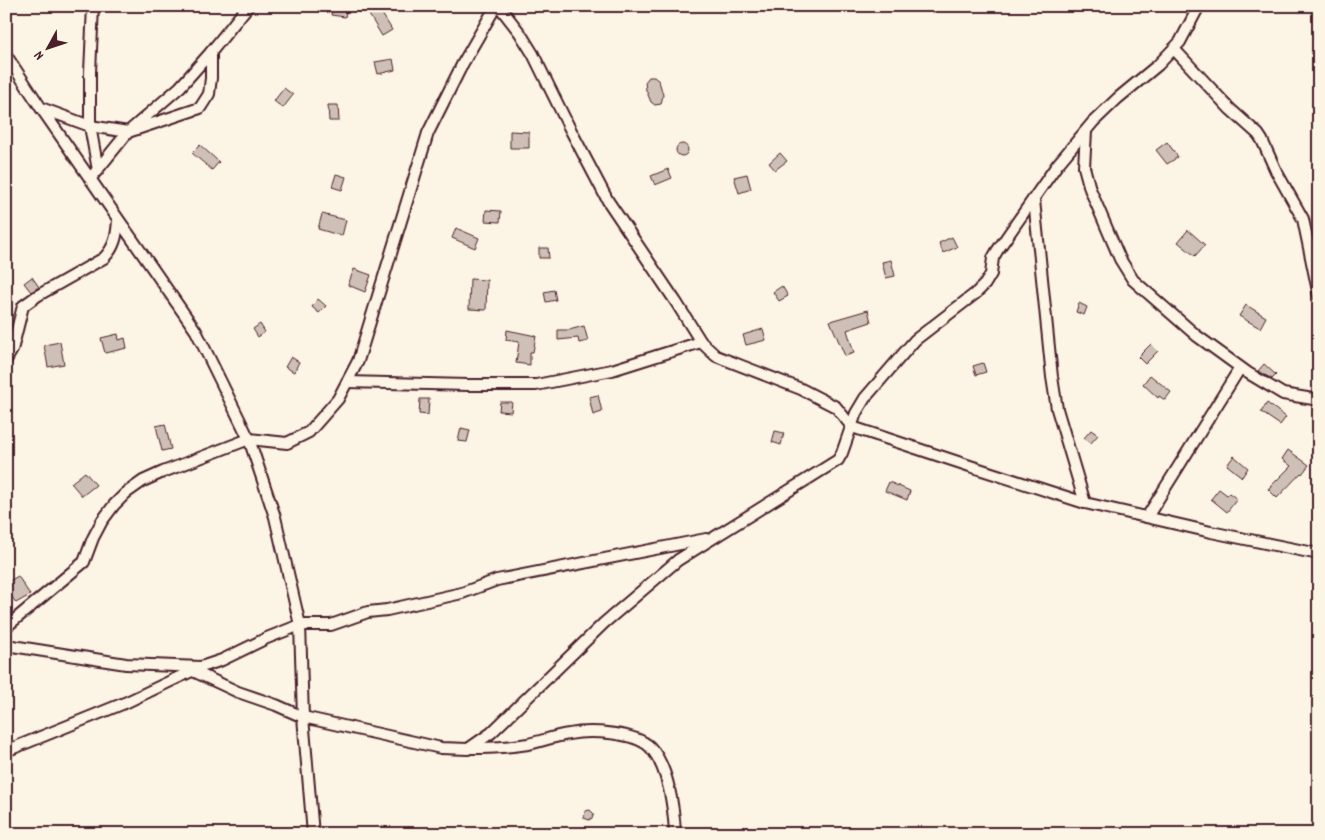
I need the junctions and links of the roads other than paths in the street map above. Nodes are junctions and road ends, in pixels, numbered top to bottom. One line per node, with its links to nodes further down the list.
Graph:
1 (93, 6): 9 (street)
2 (248, 6): 6 (street)
3 (497, 6): 18 (street); 21 (street)
4 (1199, 6): 5 (street)
5 (1174, 49): 10 (street); 16 (street)
6 (211, 52): 11 (street); 11 (street)
7 (7, 62): 8 (street)
8 (41, 108): 9 (street); 13 (street)
9 (90, 126): 11 (street); 12 (street)
10 (1086, 131): 14 (street); 20 (street)
11 (128, 132): 12 (street)
12 (98, 170): 13 (street)
13 (90, 179): 15 (street)
14 (1034, 200): 23 (street); 25 (street)
15 (118, 220): 19 (street); 24 (street)
16 (1316, 274): 17 (street)
17 (1319, 296)
18 (701, 342): 21 (street); 23 (street)
19 (6, 360)
20 (1240, 368): 22 (street); 26 (street)
21 (347, 382): 24 (street)
22 (1319, 400)
23 (852, 427): 25 (street); 27 (street)
24 (249, 439): 29 (street); 30 (street)
25 (1086, 503): 26 (street)
26 (1147, 517): 28 (street)
27 (714, 537): 29 (street); 34 (street)
28 (1319, 554)
29 (300, 625): 32 (street); 33 (street)
30 (6, 627)
31 (6, 645): 32 (street)
32 (197, 669): 33 (street); 35 (street)
33 (303, 717): 34 (street); 36 (street)
34 (468, 748): 37 (street)
35 (6, 751)
36 (312, 834)
37 (675, 834)

